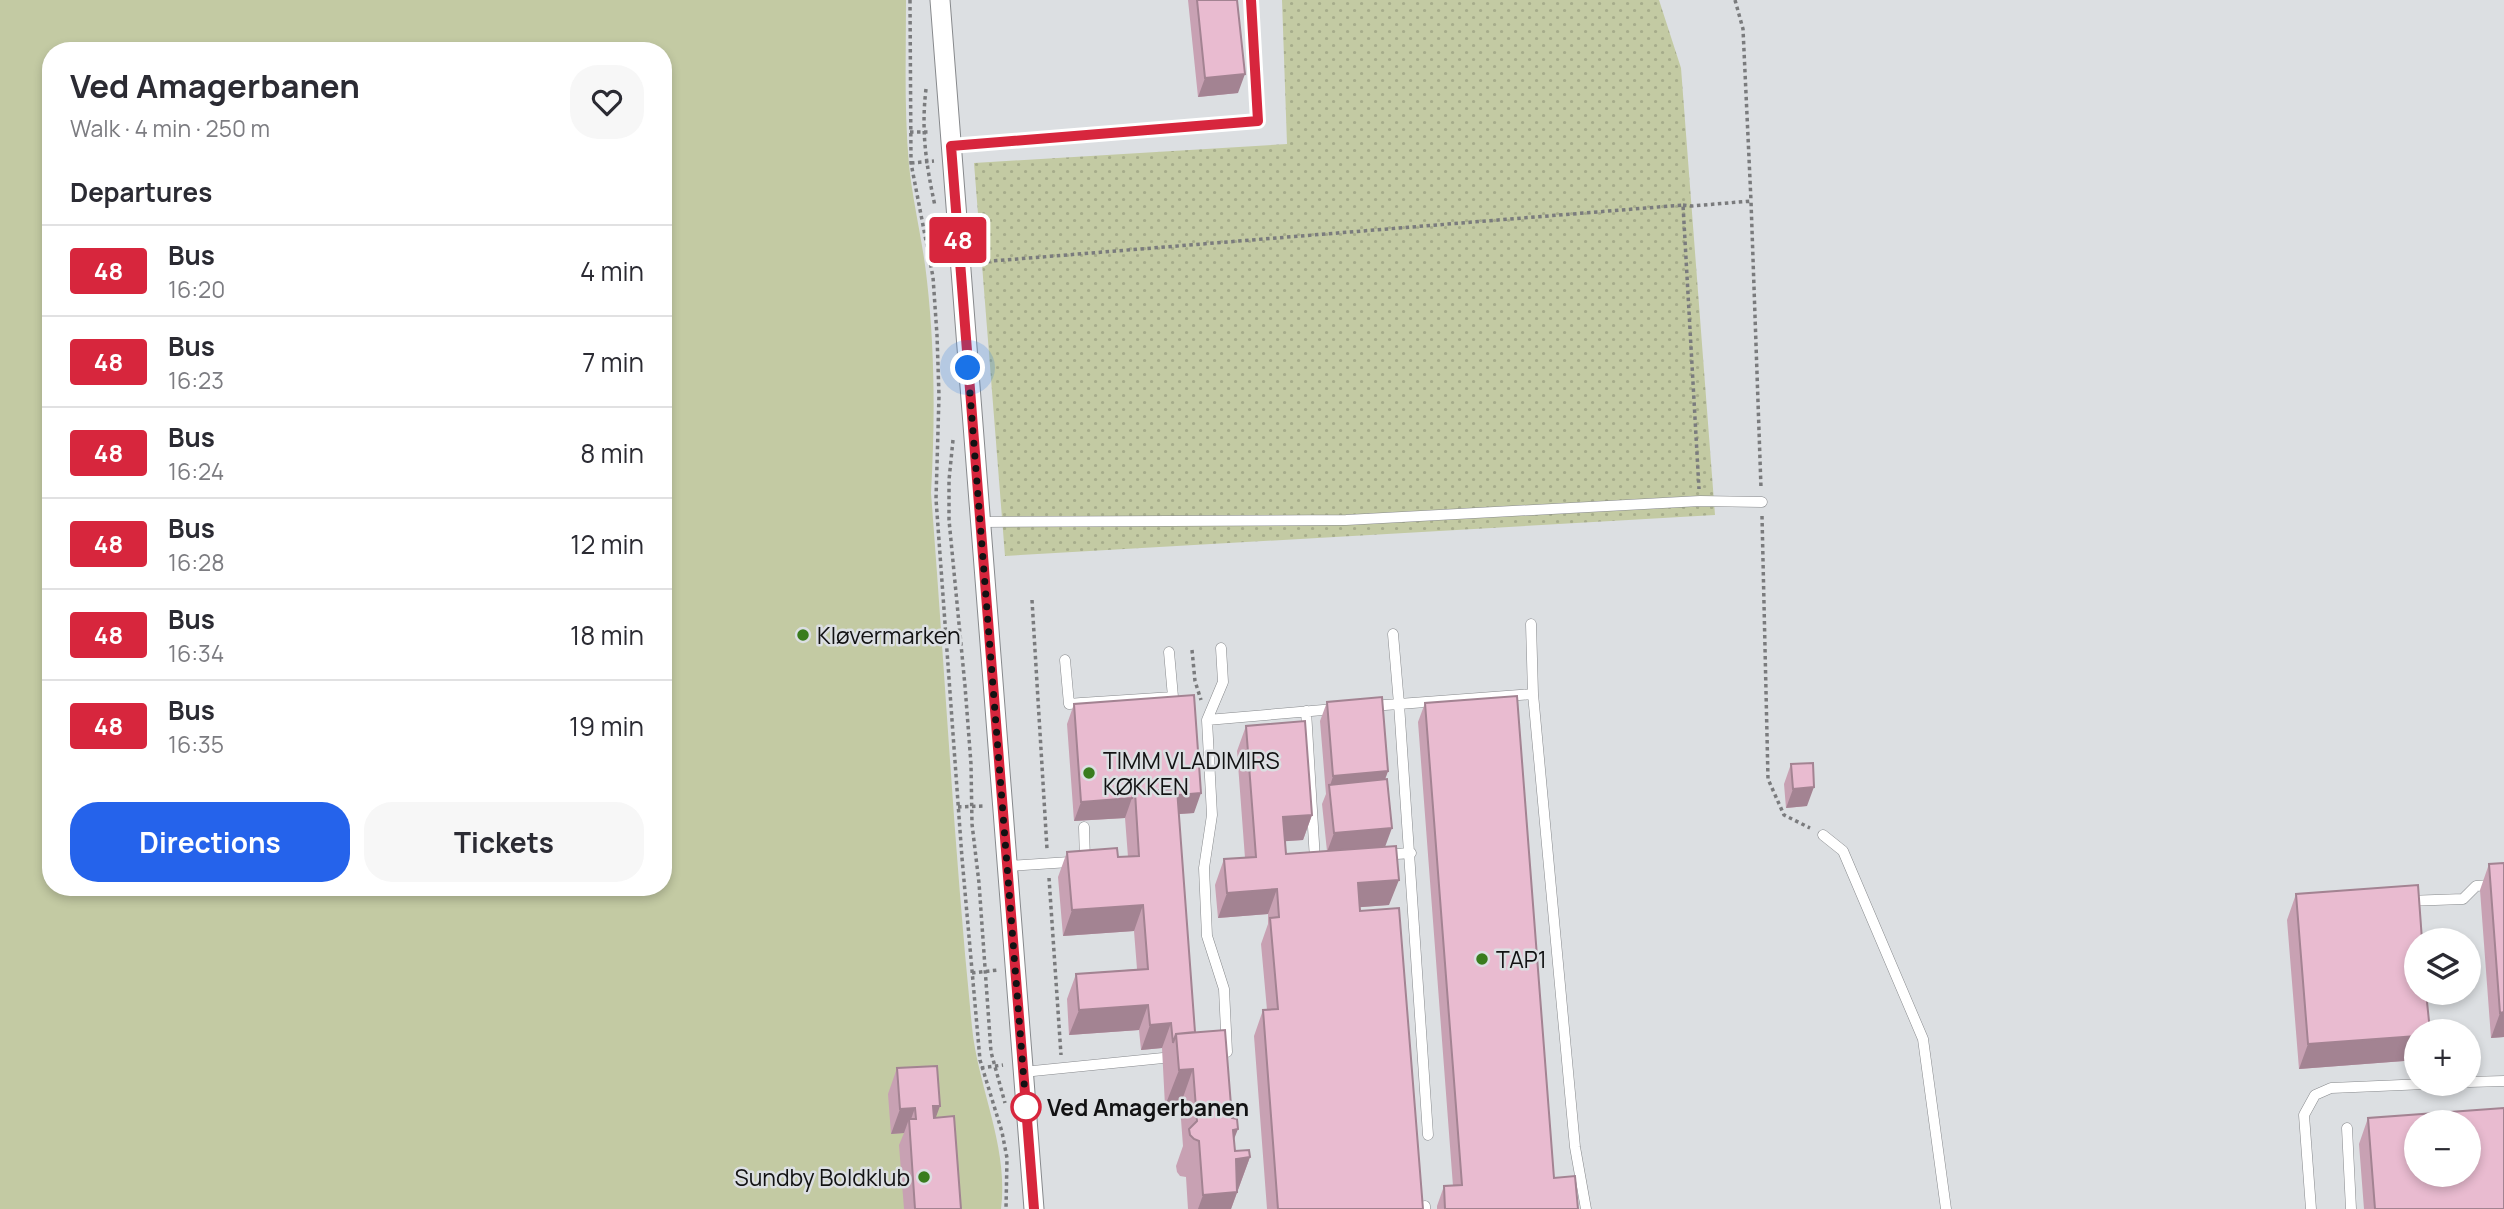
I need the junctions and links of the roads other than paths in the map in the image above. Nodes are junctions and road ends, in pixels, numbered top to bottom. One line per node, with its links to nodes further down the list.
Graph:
1 (940, 0): 3 (street)
2 (1251, 0): 3 (lane)
3 (951, 146): 5 (street)
4 (1762, 502): 5 (lane)
5 (980, 522): 22 (street)
6 (1531, 624): 11 (lane)
7 (1393, 634): 12 (lane)
8 (1221, 648): 16 (lane)
9 (1169, 652): 10 (lane)
10 (1065, 660)
11 (1533, 694): 12 (lane); 34 (lane)
12 (1399, 704): 13 (lane); 19 (lane)
13 (1360, 707)
14 (1346, 708): 15 (lane)
15 (1306, 711): 16 (lane); 21 (lane)
16 (1207, 720): 25 (lane)
17 (1084, 827): 22 (lane)
18 (1823, 835): 35 (lane)
19 (1411, 853): 20 (lane); 32 (lane)
20 (1370, 856)
21 (1329, 859)
22 (1007, 866): 27 (street)
23 (2504, 884): 24 (lane)
24 (2397, 902)
25 (1213, 1053)
26 (1163, 1058): 27 (lane)
27 (1023, 1072): 33 (street)
28 (2504, 1081): 29 (lane)
29 (2481, 1082)
30 (2404, 1085): 36 (lane)
31 (2347, 1128): 37 (lane)
32 (1428, 1135)
33 (1034, 1209)
34 (1586, 1209)
35 (1946, 1209)
36 (2311, 1209)
37 (2351, 1209)

